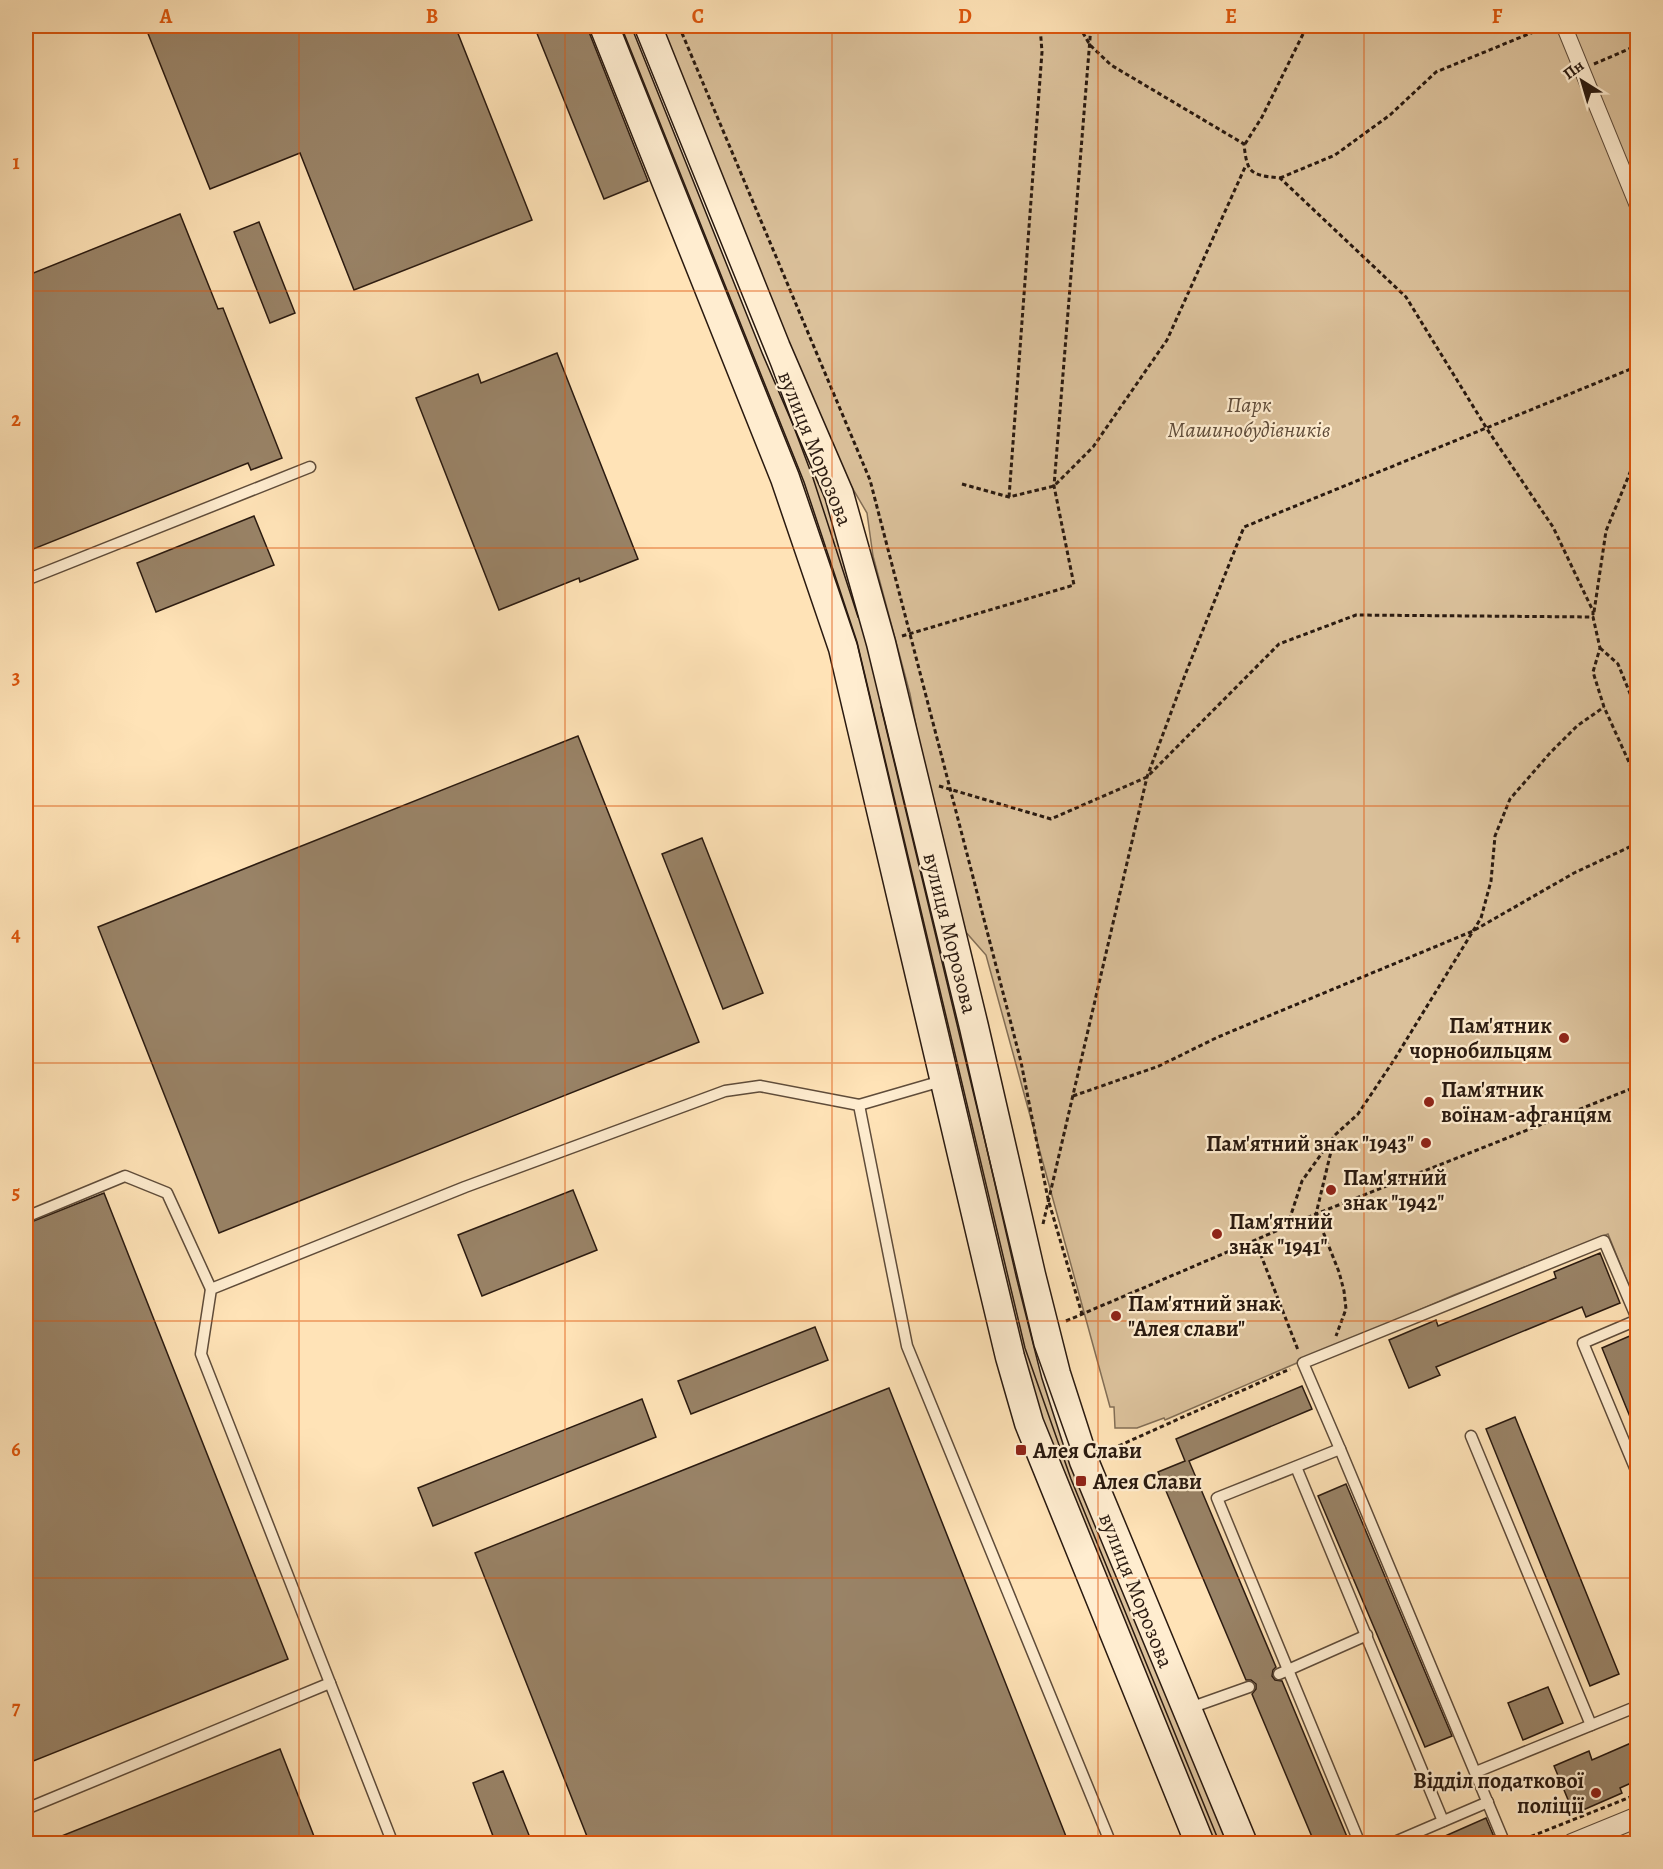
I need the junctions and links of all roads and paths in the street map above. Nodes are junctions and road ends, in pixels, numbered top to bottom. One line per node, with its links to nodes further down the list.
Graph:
1 (604, 26): 34 (main road, вулиця Морозова)
2 (647, 26): 25 (main road, вулиця Морозова)
3 (1040, 26): 22 (path)
4 (1079, 26): 9 (path)
5 (1091, 26): 9 (path)
6 (1307, 26): 12 (path)
7 (1548, 26): 14 (path)
8 (1564, 26): 11 (street)
9 (1090, 45): 12 (path); 21 (path)
10 (1638, 45): 11 (path)
11 (1582, 70): 15 (street)
12 (1244, 144): 13 (path)
13 (1246, 164): 14 (path); 21 (path)
14 (1280, 178): 17 (path)
15 (1638, 207)
16 (1638, 366): 17 (path)
17 (1487, 429): 24 (path); 29 (path)
18 (1638, 453): 24 (path)
19 (310, 467): 23 (lane)
20 (962, 484): 22 (path)
21 (1054, 486): 22 (path); 25 (path)
22 (1009, 497)
23 (26, 580)
24 (1593, 617): 26 (path); 29 (path)
25 (881, 642): 30 (main road, вулиця Морозова)
26 (1600, 648): 27 (path); 28 (path)
27 (1604, 707): 31 (path); 33 (path)
28 (1638, 712)
29 (1147, 777): 30 (path); 36 (path)
30 (914, 779): 46 (main road, вулиця Морозова)
31 (1638, 783)
32 (1638, 843): 33 (path)
33 (1473, 931): 36 (path); 38 (path)
34 (945, 1079): 37 (lane); 69 (main road, вулиця Морозова)
35 (1638, 1086): 39 (path)
36 (1072, 1096): 42 (path)
37 (859, 1105): 44 (lane); 68 (lane)
38 (1335, 1135): 39 (path); 41 (path)
39 (1316, 1214): 41 (path); 47 (path)
40 (26, 1217): 44 (lane)
41 (1287, 1227): 43 (path)
42 (1041, 1232)
43 (1255, 1240): 46 (path); 48 (path)
44 (211, 1289): 56 (lane)
45 (1637, 1321): 47 (lane); 53 (lane)
46 (1045, 1330): 51 (main road, вулиця Морозова)
47 (1330, 1352): 48 (lane)
48 (1303, 1363): 50 (lane); 51 (path)
49 (1471, 1436): 60 (lane)
50 (1340, 1449): 52 (lane); 61 (lane)
51 (1084, 1461): 59 (main road, вулиця Морозова)
52 (1296, 1467): 54 (lane); 55 (lane)
53 (1638, 1475)
54 (1367, 1635): 55 (lane); 66 (lane)
55 (1284, 1672): 71 (lane)
56 (330, 1683): 64 (lane); 67 (lane)
57 (1249, 1687): 59 (lane)
58 (1638, 1706): 60 (lane)
59 (1187, 1709): 70 (main road, вулиця Морозова)
60 (1591, 1725): 61 (lane)
61 (1476, 1772): 63 (lane)
62 (1638, 1794): 74 (path)
63 (1488, 1802): 66 (lane); 73 (lane)
64 (26, 1809)
65 (1638, 1817): 75 (street)
66 (1443, 1821): 72 (lane)
67 (393, 1844)
68 (1111, 1844)
69 (1200, 1844)
70 (1243, 1844)
71 (1360, 1844)
72 (1390, 1844)
73 (1505, 1844)
74 (1514, 1844)
75 (1572, 1844)

